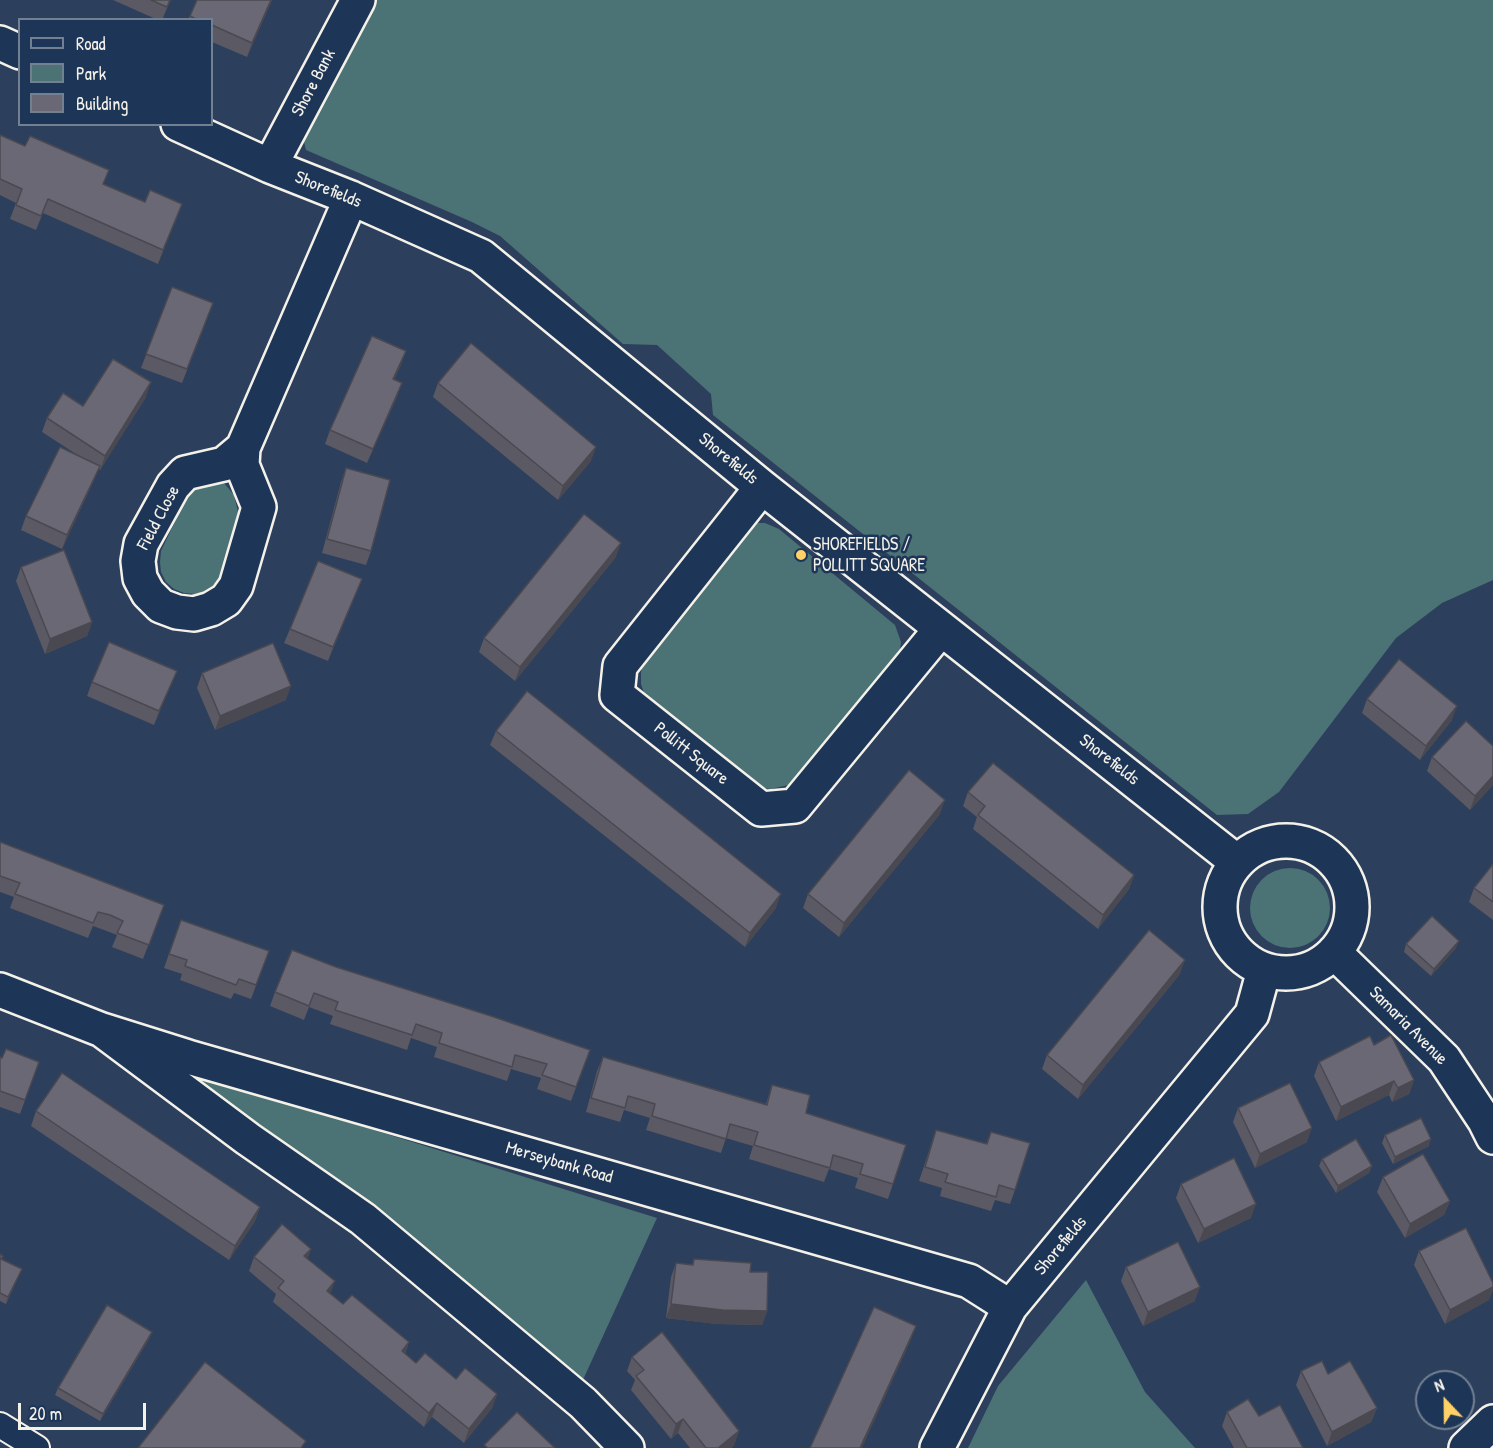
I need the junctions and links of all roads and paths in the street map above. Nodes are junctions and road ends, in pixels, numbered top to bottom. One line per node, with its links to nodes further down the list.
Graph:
1 (358, 0): 5 (street, Shore Bank)
2 (0, 43): 3 (street)
3 (18, 51)
4 (182, 126): 5 (street, Shorefields)
5 (270, 166): 6 (street, Shorefields)
6 (351, 198): 7 (street); 8 (street, Shorefields)
7 (243, 448): 7 (street, Field Close)
8 (762, 488): 9 (street, Shorefields); 9 (street, Pollitt Square)
9 (940, 629): 10 (street, Shorefields)
10 (1237, 862): 11 (street); 12 (street)
11 (1334, 952): 12 (street); 15 (street, Samaria Avenue)
12 (1264, 970): 16 (street, Shorefields)
13 (0, 990): 14 (street, Merseybank Road)
14 (102, 1030): 16 (street, Merseybank Road); 20 (street, Merseybank Road)
15 (1493, 1137)
16 (1010, 1308): 21 (street, Shorefields)
17 (1493, 1422): 22 (street)
18 (0, 1425): 19 (lane)
19 (37, 1448)
20 (627, 1448)
21 (937, 1448)
22 (1466, 1448)

